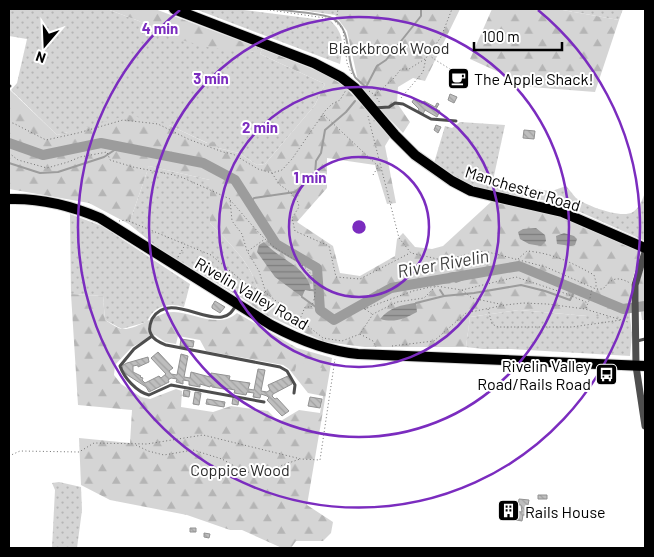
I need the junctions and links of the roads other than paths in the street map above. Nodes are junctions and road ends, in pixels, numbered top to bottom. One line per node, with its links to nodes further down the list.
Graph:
1 (174, 9): 2 (main road, Manchester Road)
2 (375, 107): 3 (lane); 5 (main road, Manchester Road)
3 (456, 121)
4 (9, 199): 7 (main road, Rivelin Valley Road)
5 (645, 248)
6 (645, 252): 10 (street)
7 (237, 304): 8 (lane); 11 (main road, Rivelin Valley Road)
8 (152, 336): 12 (lane); 13 (lane)
9 (645, 339): 10 (lane)
10 (637, 341): 11 (street)
11 (641, 366): 14 (street)
12 (294, 393)
13 (264, 402)
14 (645, 426)

